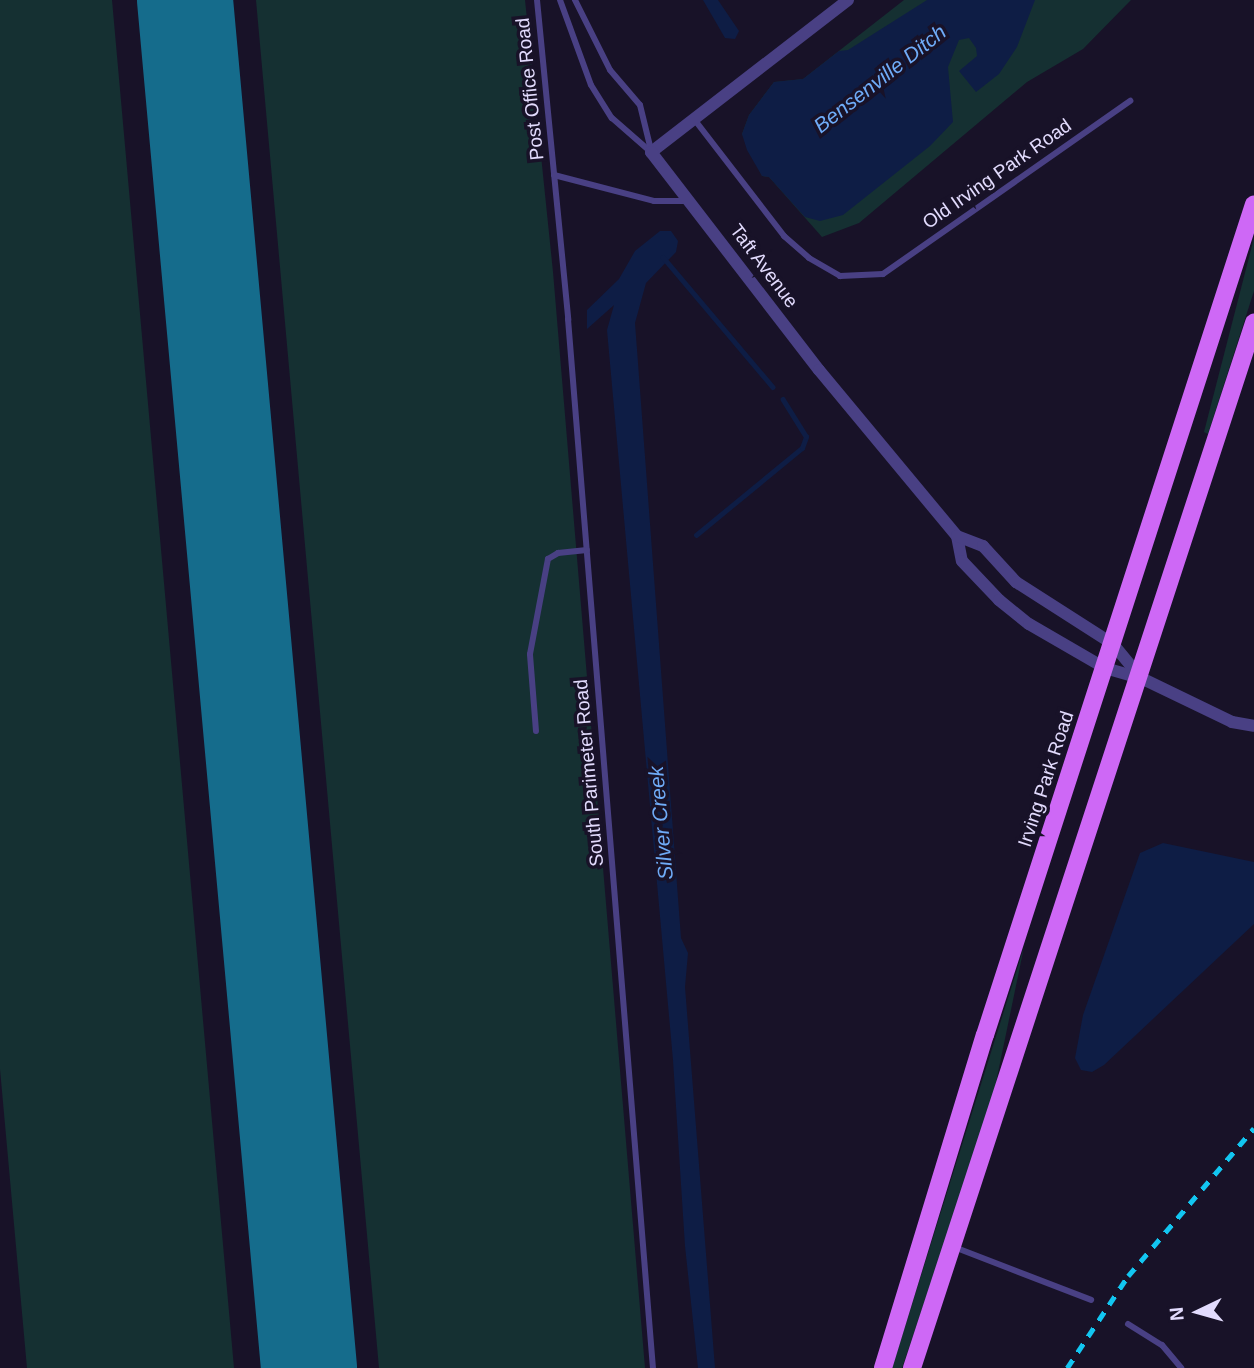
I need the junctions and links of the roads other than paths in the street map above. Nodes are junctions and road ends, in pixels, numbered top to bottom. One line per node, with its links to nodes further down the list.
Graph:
1 (537, 0): 8 (lane, Post Office Road)
2 (560, 0): 7 (lane)
3 (575, 0): 7 (lane, Taft Avenue)
4 (848, 0): 6 (street)
5 (1130, 100): 6 (lane, Old Irving Park Road)
6 (694, 119): 7 (street)
7 (651, 152): 9 (street, Taft Avenue)
8 (554, 175): 9 (lane); 13 (lane, South Parimeter Road)
9 (690, 201): 12 (street, Taft Avenue)
10 (1254, 204): 14 (main road, Irving Park Road)
11 (1254, 323): 16 (main road)
12 (957, 536): 14 (street, Taft Avenue); 15 (street, Taft Avenue)
13 (586, 550): 18 (lane); 22 (lane, South Parimeter Road)
14 (1113, 644): 15 (main road, Irving Park Road); 16 (street, Taft Avenue)
15 (1105, 668): 16 (street, Taft Avenue); 23 (main road, Irving Park Road)
16 (1141, 678): 17 (street, Taft Avenue); 19 (main road)
17 (1254, 726)
18 (536, 731)
19 (952, 1246): 20 (lane); 24 (main road)
20 (1091, 1300)
21 (1128, 1324): 25 (lane)
22 (653, 1368)
23 (883, 1368)
24 (912, 1368)
25 (1181, 1368)

